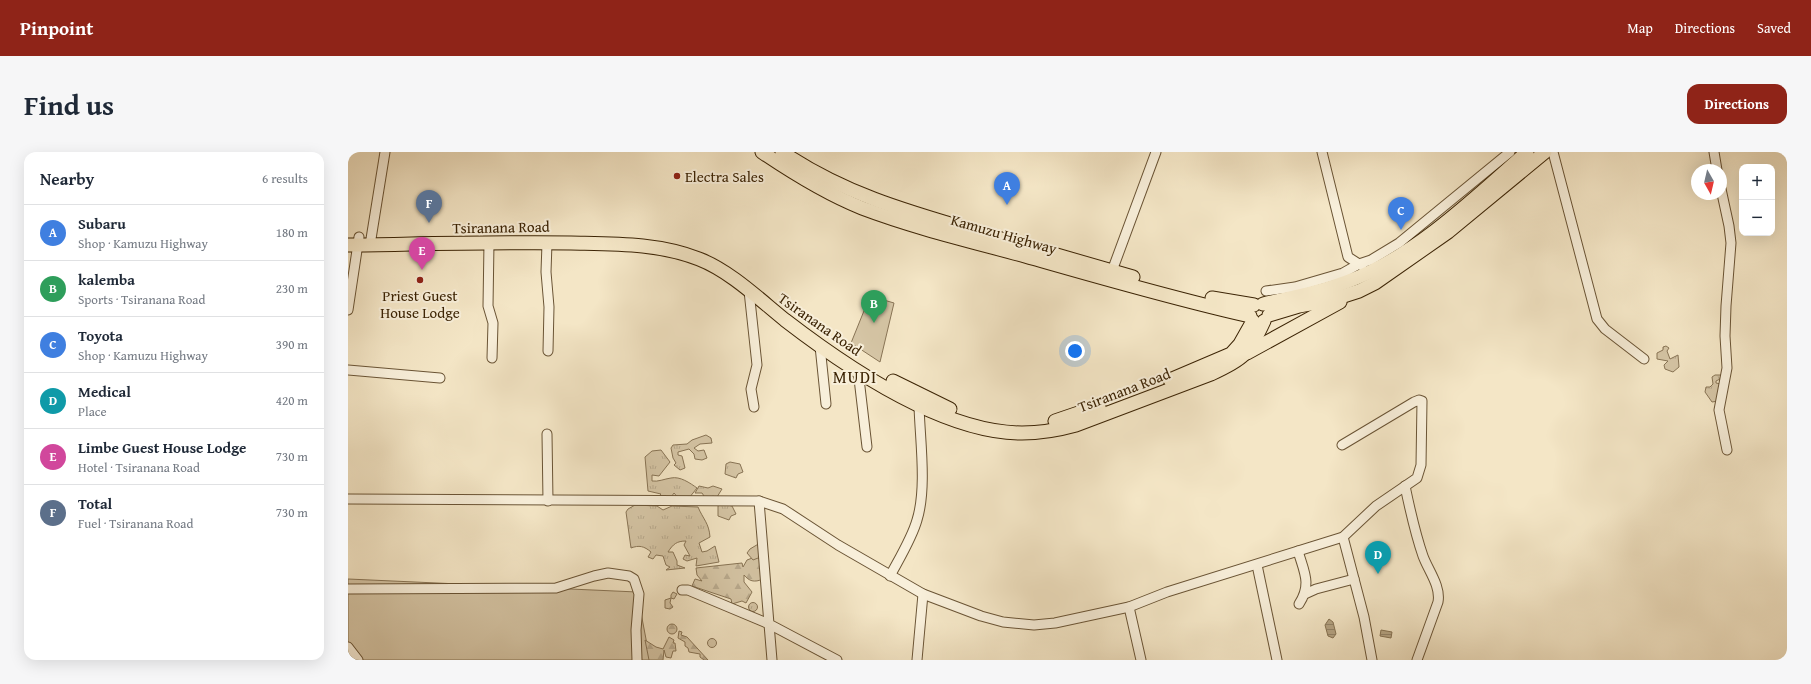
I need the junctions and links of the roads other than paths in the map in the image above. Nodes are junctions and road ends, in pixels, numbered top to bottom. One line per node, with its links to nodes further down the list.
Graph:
1 (385, 152): 13 (street)
2 (762, 152): 22 (highway, Kamuzu Highway)
3 (782, 152): 16 (highway, Kamuzu Highway)
4 (1156, 152): 16 (street)
5 (1322, 152): 17 (street)
6 (1510, 152): 17 (street)
7 (1527, 152): 17 (highway, Kamuzu Highway)
8 (1545, 152): 17 (highway, Kamuzu Highway)
9 (1553, 152): 27 (street)
10 (1714, 152): 11 (street)
11 (1716, 164)
12 (1723, 200): 37 (street)
13 (359, 241): 14 (highway, Tsiranana Road); 21 (street); 31 (highway, Tsiranana Road)
14 (489, 243): 15 (highway, Tsiranana Road); 26 (street)
15 (547, 243): 18 (highway, Tsiranana Road); 24 (street)
16 (1112, 271): 22 (highway, Kamuzu Highway)
17 (1367, 273): 19 (street); 20 (highway, Kamuzu Highway); 22 (highway, Kamuzu Highway)
18 (749, 291): 23 (highway, Tsiranana Road); 33 (street)
19 (1266, 291)
20 (1359, 292): 22 (highway, Kamuzu Highway); 25 (highway)
21 (348, 310)
22 (1259, 314): 25 (highway, Tsiranana Road); 31 (highway, Tsiranana Road)
23 (820, 346): 29 (highway, Tsiranana Road); 32 (street)
24 (548, 351)
25 (1247, 354): 31 (highway, Tsiranana Road)
26 (492, 358)
27 (1644, 359)
28 (348, 370): 30 (street)
29 (858, 370): 31 (highway, Tsiranana Road); 36 (street)
30 (440, 378)
31 (920, 401): 45 (street)
32 (826, 404)
33 (754, 407)
34 (547, 434): 40 (street)
35 (1342, 445): 38 (street)
36 (867, 447)
37 (1727, 450)
38 (1405, 486): 42 (street); 63 (street)
39 (348, 499): 40 (street)
40 (548, 501): 41 (street)
41 (759, 501): 45 (street); 53 (street)
42 (1343, 537): 43 (street); 46 (street)
43 (1298, 551): 44 (street); 50 (street)
44 (1257, 566): 52 (street); 61 (street)
45 (890, 576): 49 (street)
46 (1354, 579): 50 (street); 62 (street)
47 (348, 589): 56 (street)
48 (682, 590): 53 (street)
49 (922, 594): 52 (street); 59 (street)
50 (1306, 594): 51 (street)
51 (1299, 604)
52 (1129, 607): 60 (street)
53 (769, 624): 57 (street); 58 (street)
54 (348, 647): 55 (street)
55 (358, 660)
56 (637, 660)
57 (772, 660)
58 (837, 660)
59 (917, 660)
60 (1141, 660)
61 (1277, 660)
62 (1372, 660)
63 (1417, 660)

